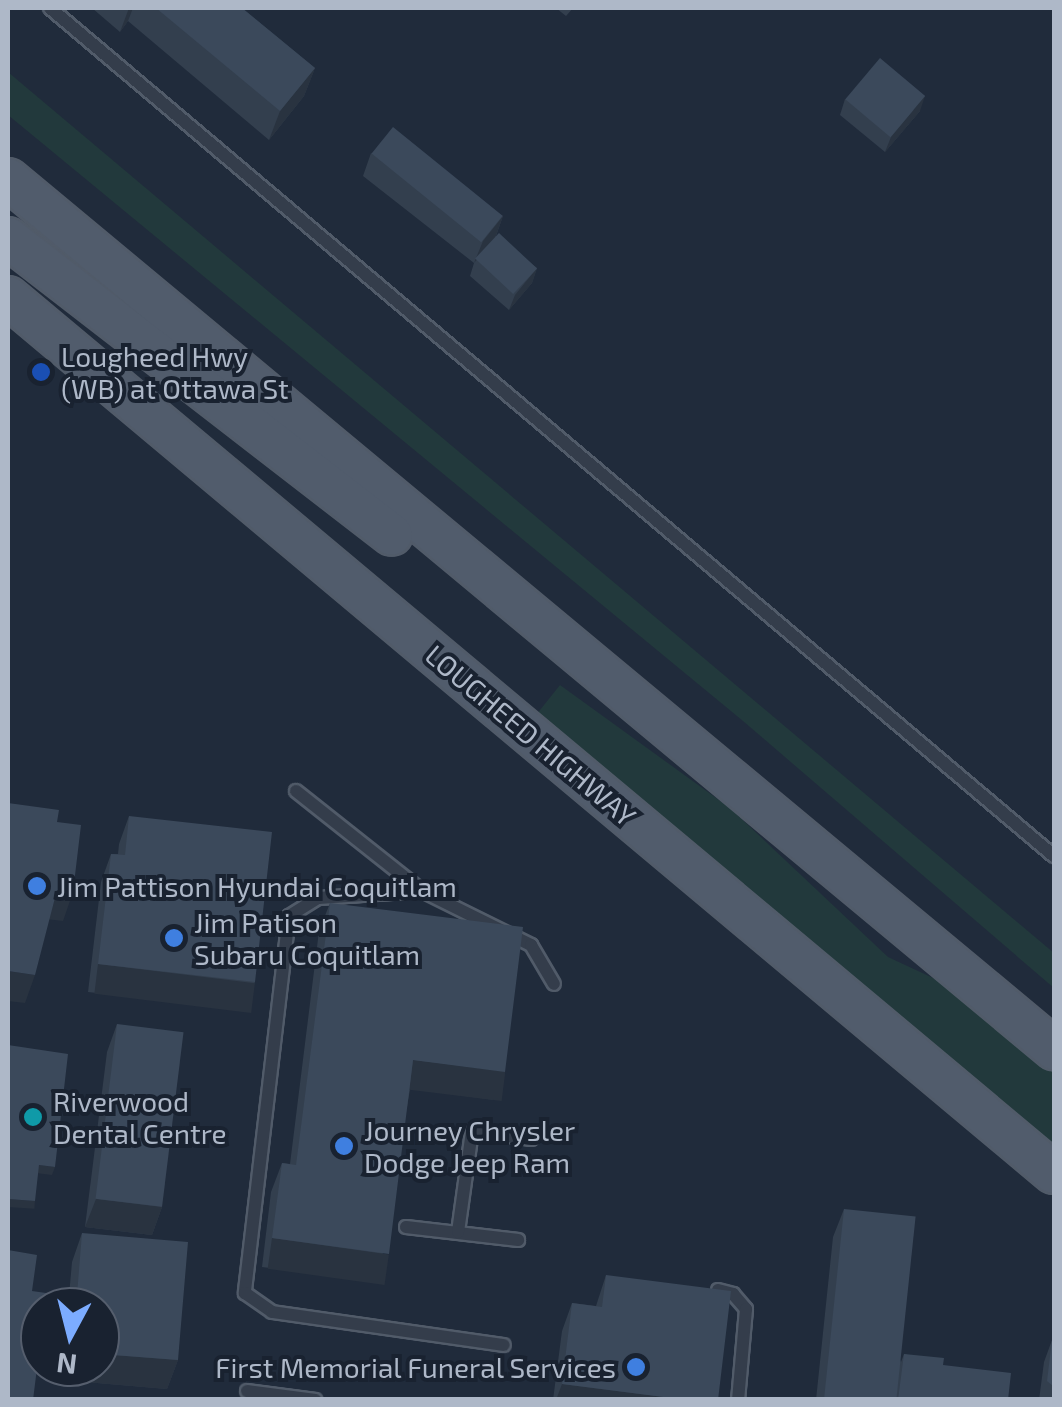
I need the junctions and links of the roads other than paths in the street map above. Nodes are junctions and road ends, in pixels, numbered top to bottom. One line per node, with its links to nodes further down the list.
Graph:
1 (50, 8): 7 (lane)
2 (8, 178): 5 (main road)
3 (8, 238): 5 (main road)
4 (8, 297): 12 (main road, LOUGHEED HIGHWAY)
5 (542, 626): 10 (main road)
6 (296, 791): 8 (lane)
7 (1054, 856)
8 (422, 891): 9 (lane); 17 (lane)
9 (554, 984)
10 (1054, 1049)
11 (530, 1139): 14 (lane)
12 (1054, 1173)
13 (406, 1227): 14 (lane)
14 (458, 1232): 15 (lane)
15 (518, 1240)
16 (710, 1289): 20 (lane)
17 (504, 1345)
18 (247, 1391): 19 (lane)
19 (315, 1400)
20 (738, 1400)

